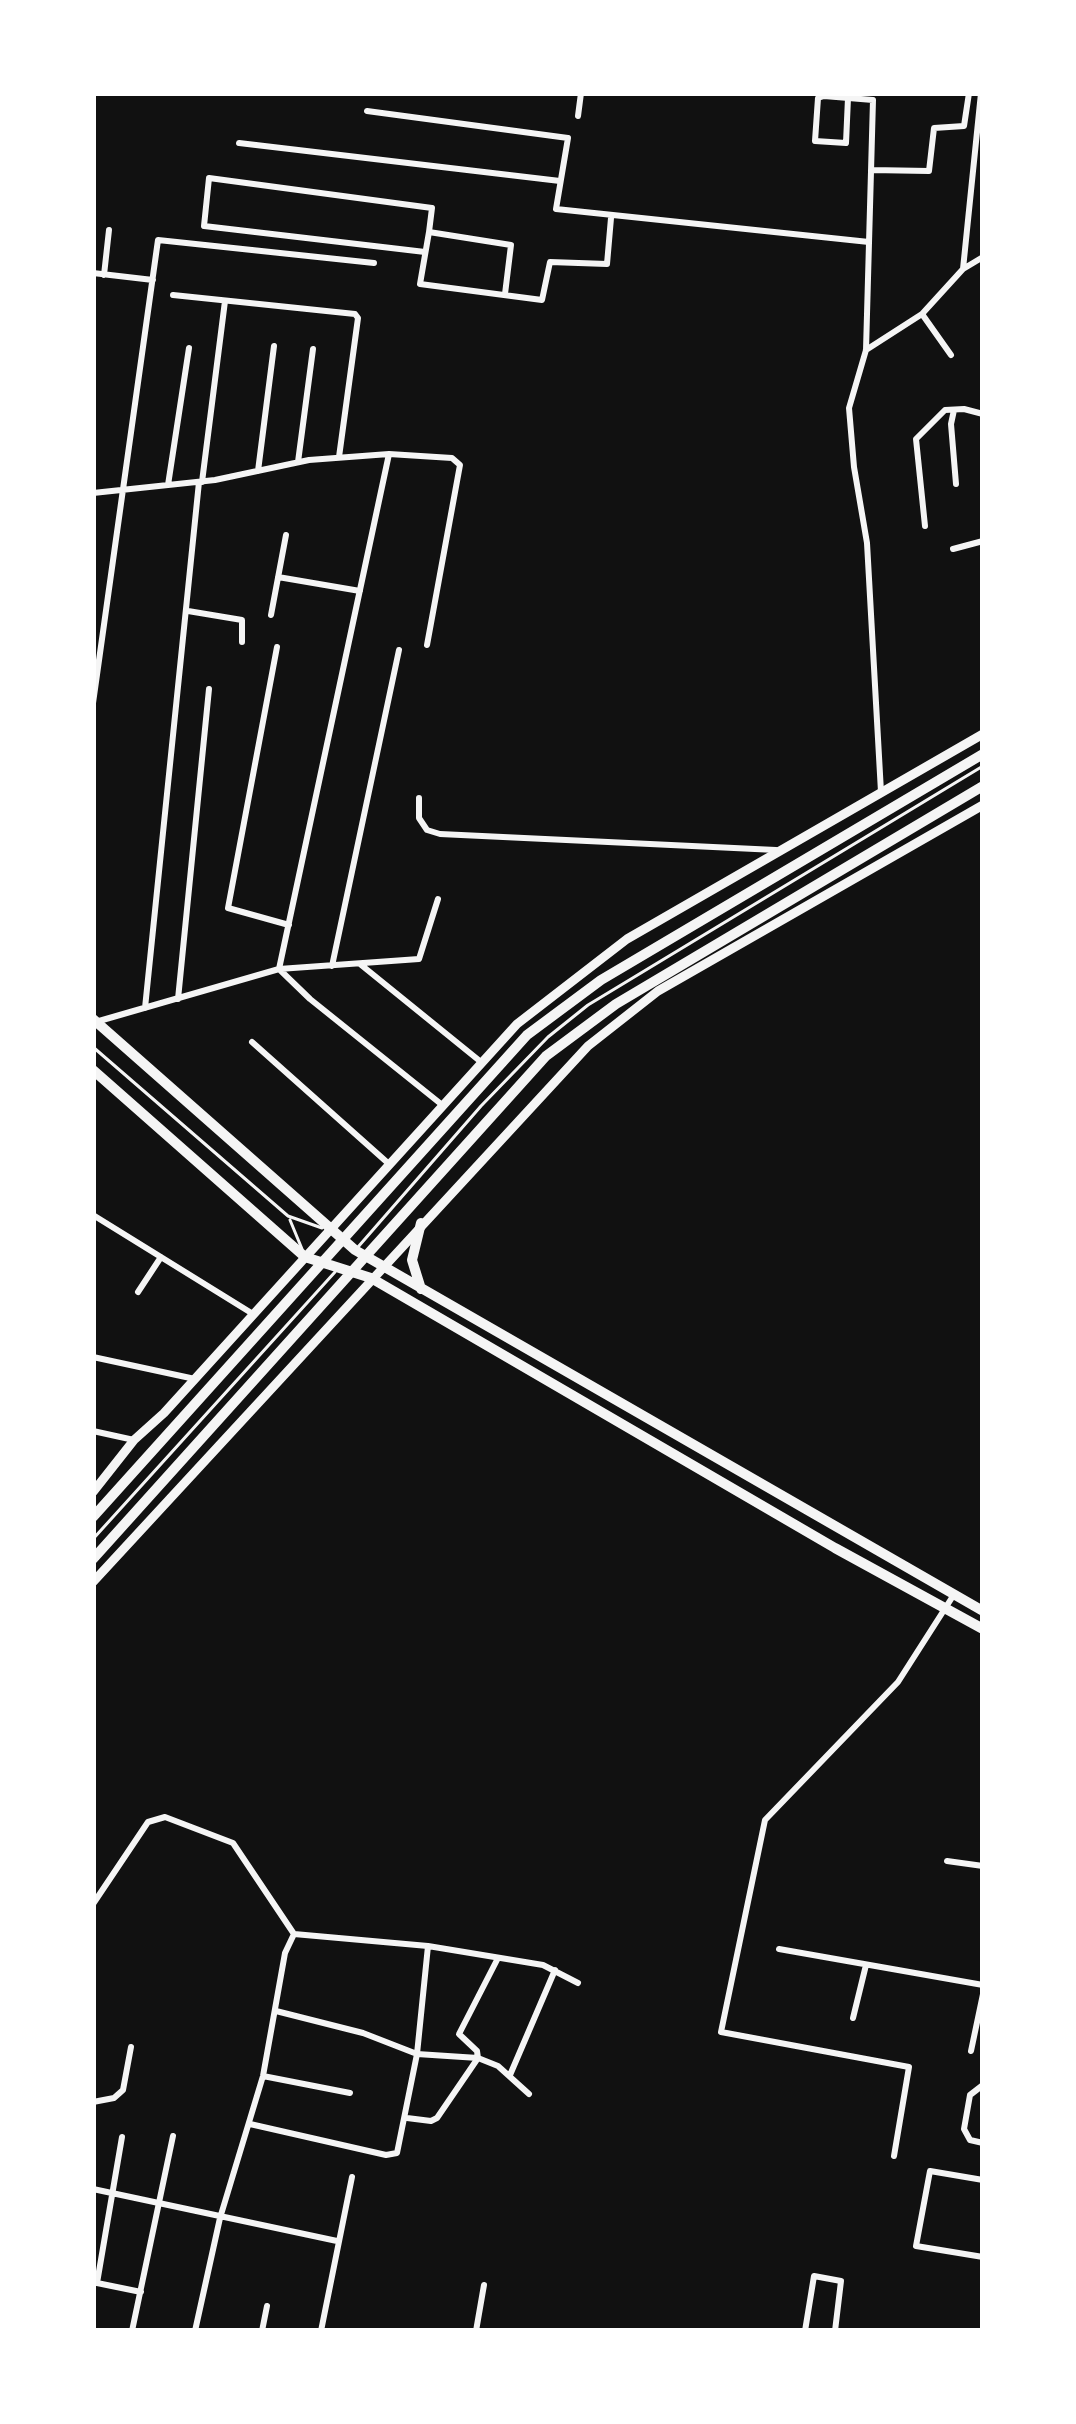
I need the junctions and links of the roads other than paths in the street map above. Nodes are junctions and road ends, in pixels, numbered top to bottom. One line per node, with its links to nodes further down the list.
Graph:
1 (580, 93): 8 (street)
2 (969, 93): 10 (street)
3 (980, 93): 19 (street)
4 (824, 95): 6 (street); 6 (street)
5 (873, 96): 6 (street); 10 (street)
6 (848, 98)
7 (367, 111): 11 (street)
8 (578, 116)
9 (238, 143): 11 (street)
10 (871, 170): 15 (street)
11 (560, 182): 12 (street)
12 (611, 218): 15 (street); 24 (street)
13 (109, 230): 21 (street)
14 (429, 232): 16 (street); 16 (street); 24 (street)
15 (869, 242): 30 (street)
16 (425, 252): 24 (street)
17 (983, 257): 19 (street)
18 (374, 263): 22 (street)
19 (962, 269): 26 (street)
20 (93, 273): 21 (street)
21 (104, 274): 22 (street)
22 (153, 280): 41 (street)
23 (173, 295): 25 (street)
24 (505, 295)
25 (225, 301): 35 (street); 38 (street)
26 (922, 314): 30 (street); 31 (street)
27 (274, 346): 37 (street)
28 (189, 348): 40 (street)
29 (314, 349): 36 (street)
30 (866, 350): 61 (street)
31 (951, 355)
32 (955, 409): 33 (street); 39 (street); 43 (street)
33 (983, 414)
34 (389, 454): 35 (street); 48 (street); 52 (street)
35 (339, 457): 36 (street)
36 (298, 462): 37 (street)
37 (258, 471): 38 (street)
38 (201, 482): 40 (street); 49 (street)
39 (956, 484)
40 (168, 485): 41 (street)
41 (124, 490): 42 (street); 56 (street)
42 (93, 493)
43 (925, 526)
44 (286, 535): 47 (street)
45 (983, 541): 46 (street)
46 (952, 549)
47 (278, 577): 48 (street); 50 (street)
48 (360, 591): 66 (street)
49 (188, 611): 51 (street); 71 (street)
50 (272, 615)
51 (242, 642)
52 (427, 645)
53 (277, 647): 66 (street)
54 (399, 650): 68 (street)
55 (209, 689): 70 (street)
56 (93, 703)
57 (983, 734): 61 (street)
58 (983, 754): 99 (main road)
59 (983, 766): 83 (lane)
60 (983, 787): 101 (main road)
61 (881, 792): 64 (street)
62 (419, 798): 64 (street)
63 (983, 806): 81 (street)
64 (780, 851): 75 (street)
65 (438, 899): 67 (street)
66 (289, 925): 69 (street)
67 (359, 964): 68 (street); 75 (street)
68 (332, 966): 69 (street)
69 (279, 969): 70 (street); 77 (street)
70 (178, 998): 71 (street)
71 (145, 1008): 72 (street)
72 (94, 1020): 82 (main road)
73 (252, 1042): 78 (street)
74 (93, 1047): 80 (lane)
75 (481, 1062): 77 (street)
76 (93, 1070): 85 (main road)
77 (441, 1104): 78 (street)
78 (389, 1164): 82 (street)
79 (93, 1215): 84 (street)
80 (288, 1216): 82 (lane); 85 (lane)
81 (422, 1223): 86 (street); 89 (main road)
82 (330, 1231): 83 (main road); 85 (street)
83 (355, 1250): 86 (main road)
84 (161, 1257): 90 (street); 91 (street)
85 (305, 1257): 87 (main road); 91 (street)
86 (382, 1266): 88 (street); 89 (main road)
87 (339, 1268): 88 (main road); 100 (lane)
88 (370, 1278): 95 (main road); 102 (street)
89 (422, 1290): 93 (main road)
90 (138, 1292)
91 (254, 1314): 94 (street)
92 (93, 1358): 94 (street)
93 (567, 1374): 95 (main road); 103 (main road)
94 (195, 1379): 97 (street)
95 (559, 1387): 104 (main road)
96 (93, 1431): 97 (street)
97 (134, 1440): 98 (street)
98 (94, 1490)
99 (93, 1517)
100 (93, 1539)
101 (93, 1559)
102 (93, 1582)
103 (953, 1596): 104 (street); 105 (main road)
104 (945, 1610): 106 (main road); 135 (street)
105 (983, 1611)
106 (983, 1629)
107 (946, 1861): 108 (street)
108 (983, 1866)
109 (93, 1904): 110 (street)
110 (294, 1934): 111 (street); 118 (street)
111 (428, 1946): 113 (street); 122 (street)
112 (779, 1949): 114 (street)
113 (498, 1958): 115 (street); 123 (street)
114 (866, 1964): 117 (street); 119 (street)
115 (555, 1970): 116 (street); 124 (street)
116 (578, 1983)
117 (983, 1990): 121 (street)
118 (276, 2012): 122 (street); 125 (street)
119 (854, 2018)
120 (131, 2047): 129 (street)
121 (971, 2051)
122 (416, 2054): 123 (street); 130 (street)
123 (478, 2057): 124 (street); 130 (street)
124 (509, 2074): 128 (street)
125 (263, 2076): 127 (street); 131 (street)
126 (983, 2085): 134 (street)
127 (350, 2093)
128 (529, 2094)
129 (93, 2102)
130 (406, 2118): 131 (street)
131 (250, 2123): 141 (street)
132 (173, 2135): 140 (street)
133 (122, 2137): 139 (street)
134 (983, 2144)
135 (894, 2156)
136 (352, 2177): 142 (street)
137 (983, 2180): 143 (street)
138 (93, 2189): 139 (street)
139 (112, 2194): 140 (street); 145 (street)
140 (160, 2206): 141 (street); 145 (street)
141 (220, 2218): 142 (street); 148 (street)
142 (337, 2242): 150 (street)
143 (983, 2257)
144 (484, 2284): 151 (street)
145 (141, 2292): 147 (street)
146 (267, 2306): 149 (street)
147 (132, 2331)
148 (195, 2331)
149 (262, 2331)
150 (321, 2331)
151 (476, 2331)
152 (805, 2331): 153 (street)
153 (835, 2331)

